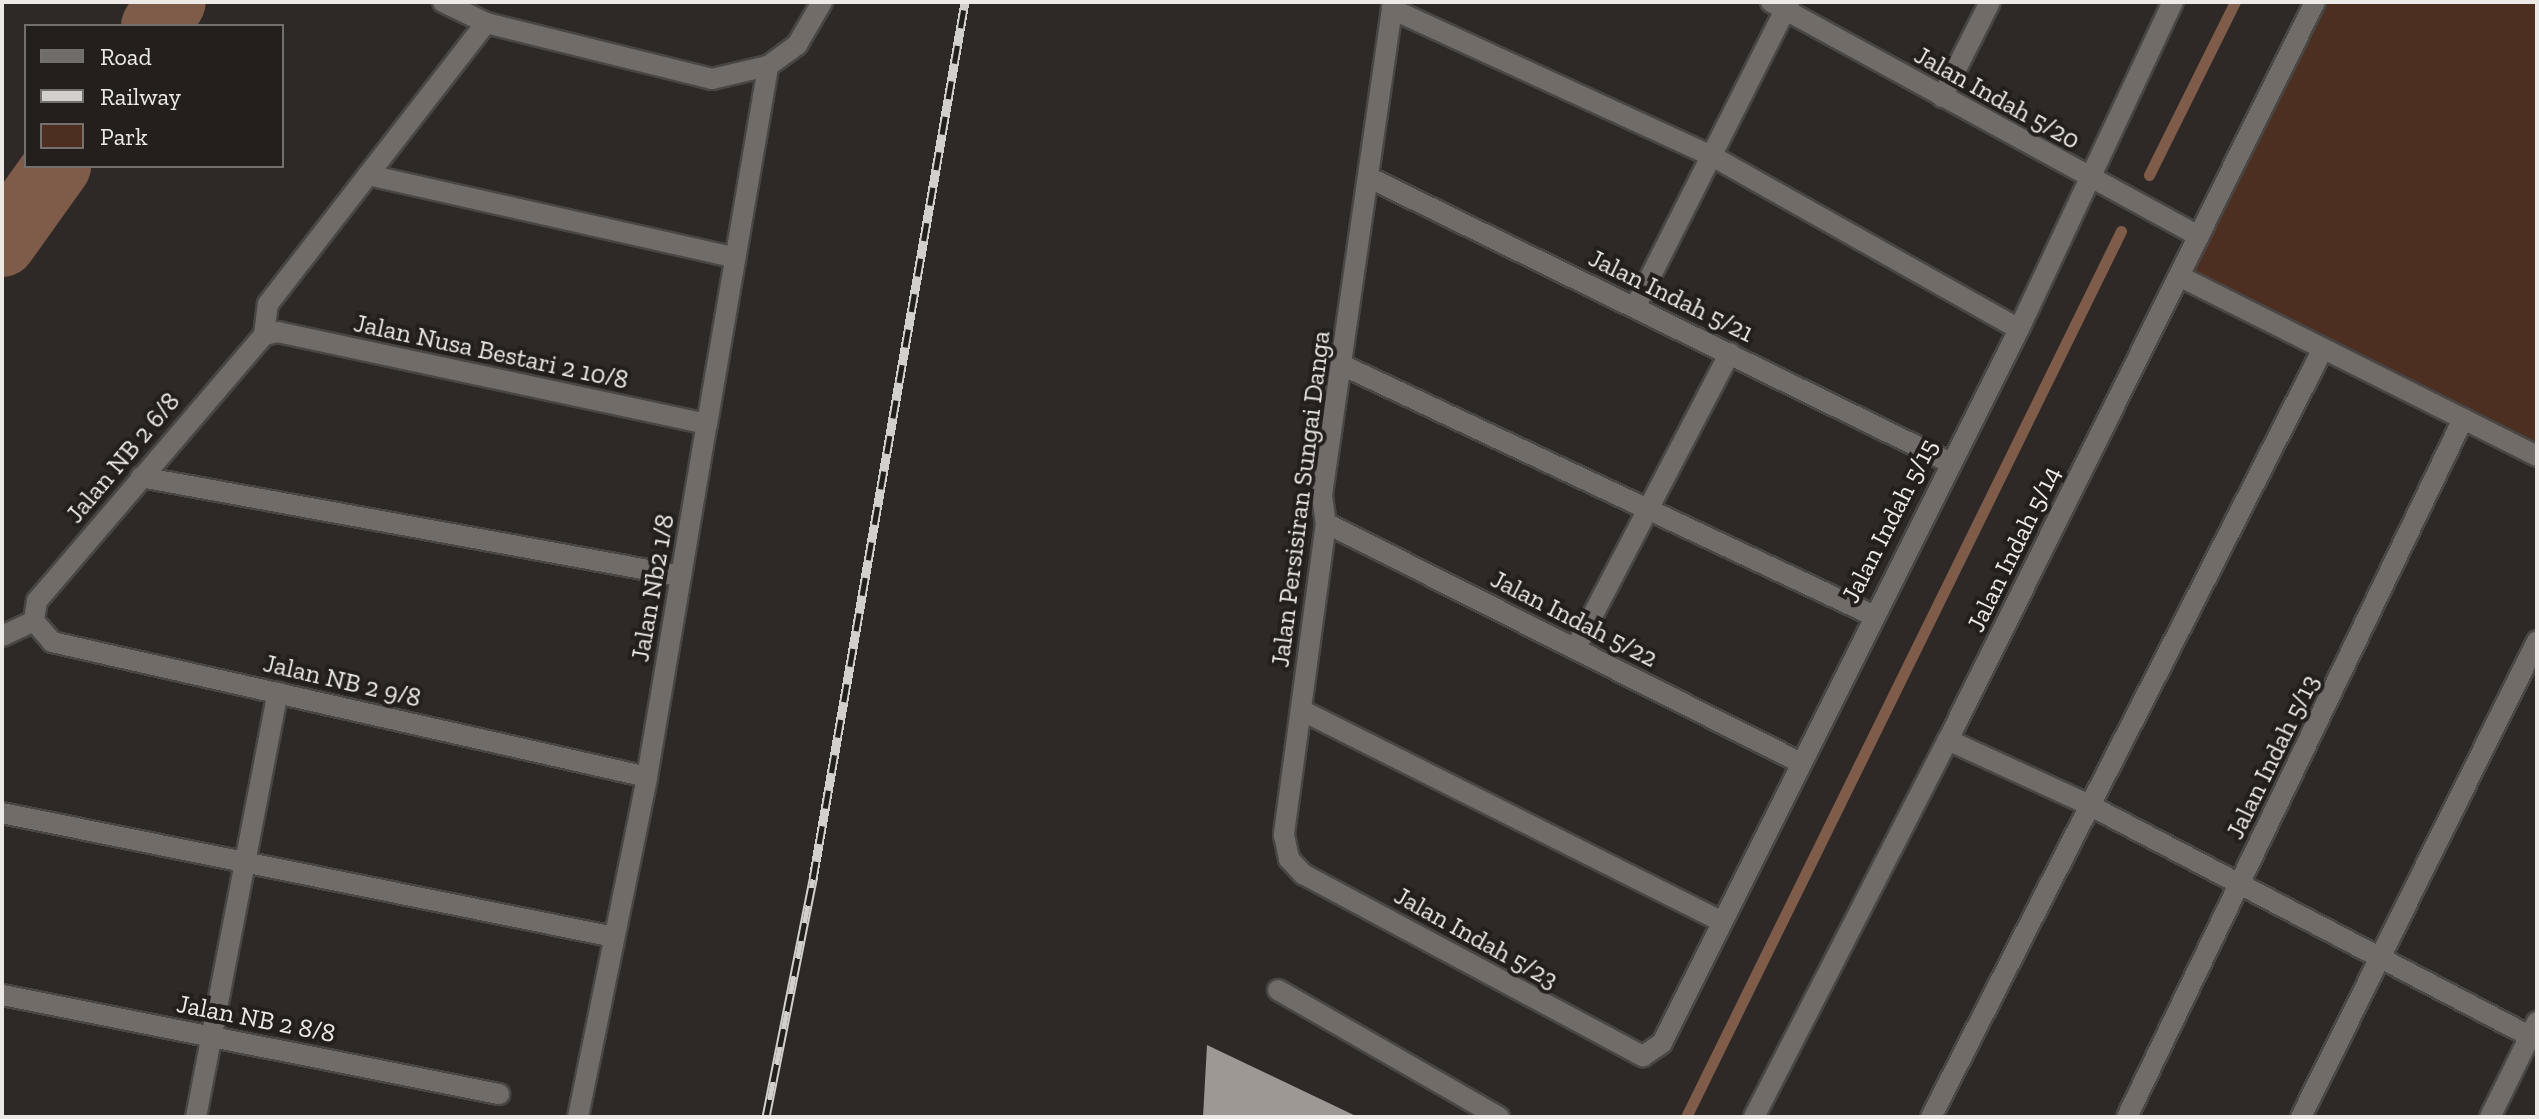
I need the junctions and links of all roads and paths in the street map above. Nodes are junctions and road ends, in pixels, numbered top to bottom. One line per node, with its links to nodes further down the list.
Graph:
1 (443, 2): 8 (street)
2 (822, 2): 9 (street)
3 (1990, 2): 10 (street)
4 (2173, 2): 14 (street, Jalan Indah 5/15)
5 (2315, 2): 15 (street, Jalan Indah 5/14)
6 (1782, 4): 10 (street, Jalan Indah 5/20); 11 (street)
7 (1392, 5): 11 (street); 13 (street, Jalan Persisiran Sungai Danga)
8 (486, 23): 9 (street); 12 (street)
9 (768, 66): 16 (street, Jalan Nb2 1/8)
10 (1942, 97): 14 (street, Jalan Indah 5/20)
11 (1712, 156): 18 (street); 19 (street)
12 (368, 175): 16 (street); 20 (street)
13 (1370, 178): 18 (street, Jalan Indah 5/21); 23 (street, Jalan Persisiran Sungai Danga)
14 (2090, 179): 15 (street, Jalan Indah 5/20); 19 (street, Jalan Indah 5/15)
15 (2199, 236): 17 (street, Jalan Indah 5/14)
16 (735, 258): 25 (street, Jalan Nb2 1/8)
17 (2179, 276): 21 (street); 39 (street, Jalan Indah 5/14)
18 (1635, 307): 22 (street, Jalan Indah 5/21)
19 (2019, 329): 27 (street, Jalan Indah 5/15)
20 (264, 335): 25 (street, Jalan Nusa Bestari 2 10/8); 28 (street, Jalan NB 2 6/8)
21 (2323, 349): 24 (street); 42 (street)
22 (1730, 353): 27 (street, Jalan Indah 5/21); 29 (street)
23 (1342, 365): 29 (street); 30 (street, Jalan Persisiran Sungai Danga)
24 (2463, 419): 26 (street); 46 (street, Jalan Indah 5/13)
25 (707, 424): 31 (street, Jalan Nb2 1/8)
26 (2537, 456)
27 (1949, 462): 32 (street, Jalan Indah 5/15)
28 (141, 477): 31 (street); 33 (street, Jalan NB 2 6/8)
29 (1649, 507): 32 (street); 36 (street)
30 (1326, 523): 36 (street, Jalan Indah 5/22); 38 (street, Jalan Persisiran Sungai Danga)
31 (681, 576): 41 (street, Jalan Nb2 1/8)
32 (1872, 615): 40 (street, Jalan Indah 5/15)
33 (34, 621): 34 (street); 37 (street, Jalan NB 2 9/8)
34 (2, 636)
35 (2537, 641): 49 (street)
36 (1575, 649): 40 (street, Jalan Indah 5/22)
37 (278, 693): 41 (street, Jalan NB 2 9/8); 45 (street)
38 (1301, 710): 44 (street, Jalan Persisiran Sungai Danga); 47 (street)
39 (1948, 740): 42 (street); 59 (street, Jalan Indah 5/14)
40 (1799, 762): 47 (street, Jalan Indah 5/15)
41 (647, 777): 48 (street, Jalan Nb2 1/8)
42 (2089, 805): 46 (street); 60 (street)
43 (2, 813): 45 (street)
44 (1289, 859): 54 (street, Jalan Indah 5/23)
45 (245, 862): 48 (street); 53 (street)
46 (2239, 886): 49 (street); 61 (street, Jalan Indah 5/13)
47 (1721, 921): 54 (street, Jalan Indah 5/15)
48 (614, 937): 57 (street, Jalan Nb2 1/8)
49 (2380, 957): 52 (street); 62 (street)
50 (1278, 990): 58 (street)
51 (2, 995): 53 (street, Jalan NB 2 8/8)
52 (2535, 1033): 63 (street)
53 (212, 1037): 55 (street, Jalan NB 2 8/8); 56 (street)
54 (1643, 1056)
55 (499, 1094)
56 (196, 1117)
57 (578, 1117)
58 (1499, 1117)
59 (1754, 1117)
60 (1931, 1117)
61 (2127, 1117)
62 (2301, 1117)
63 (2490, 1117)

